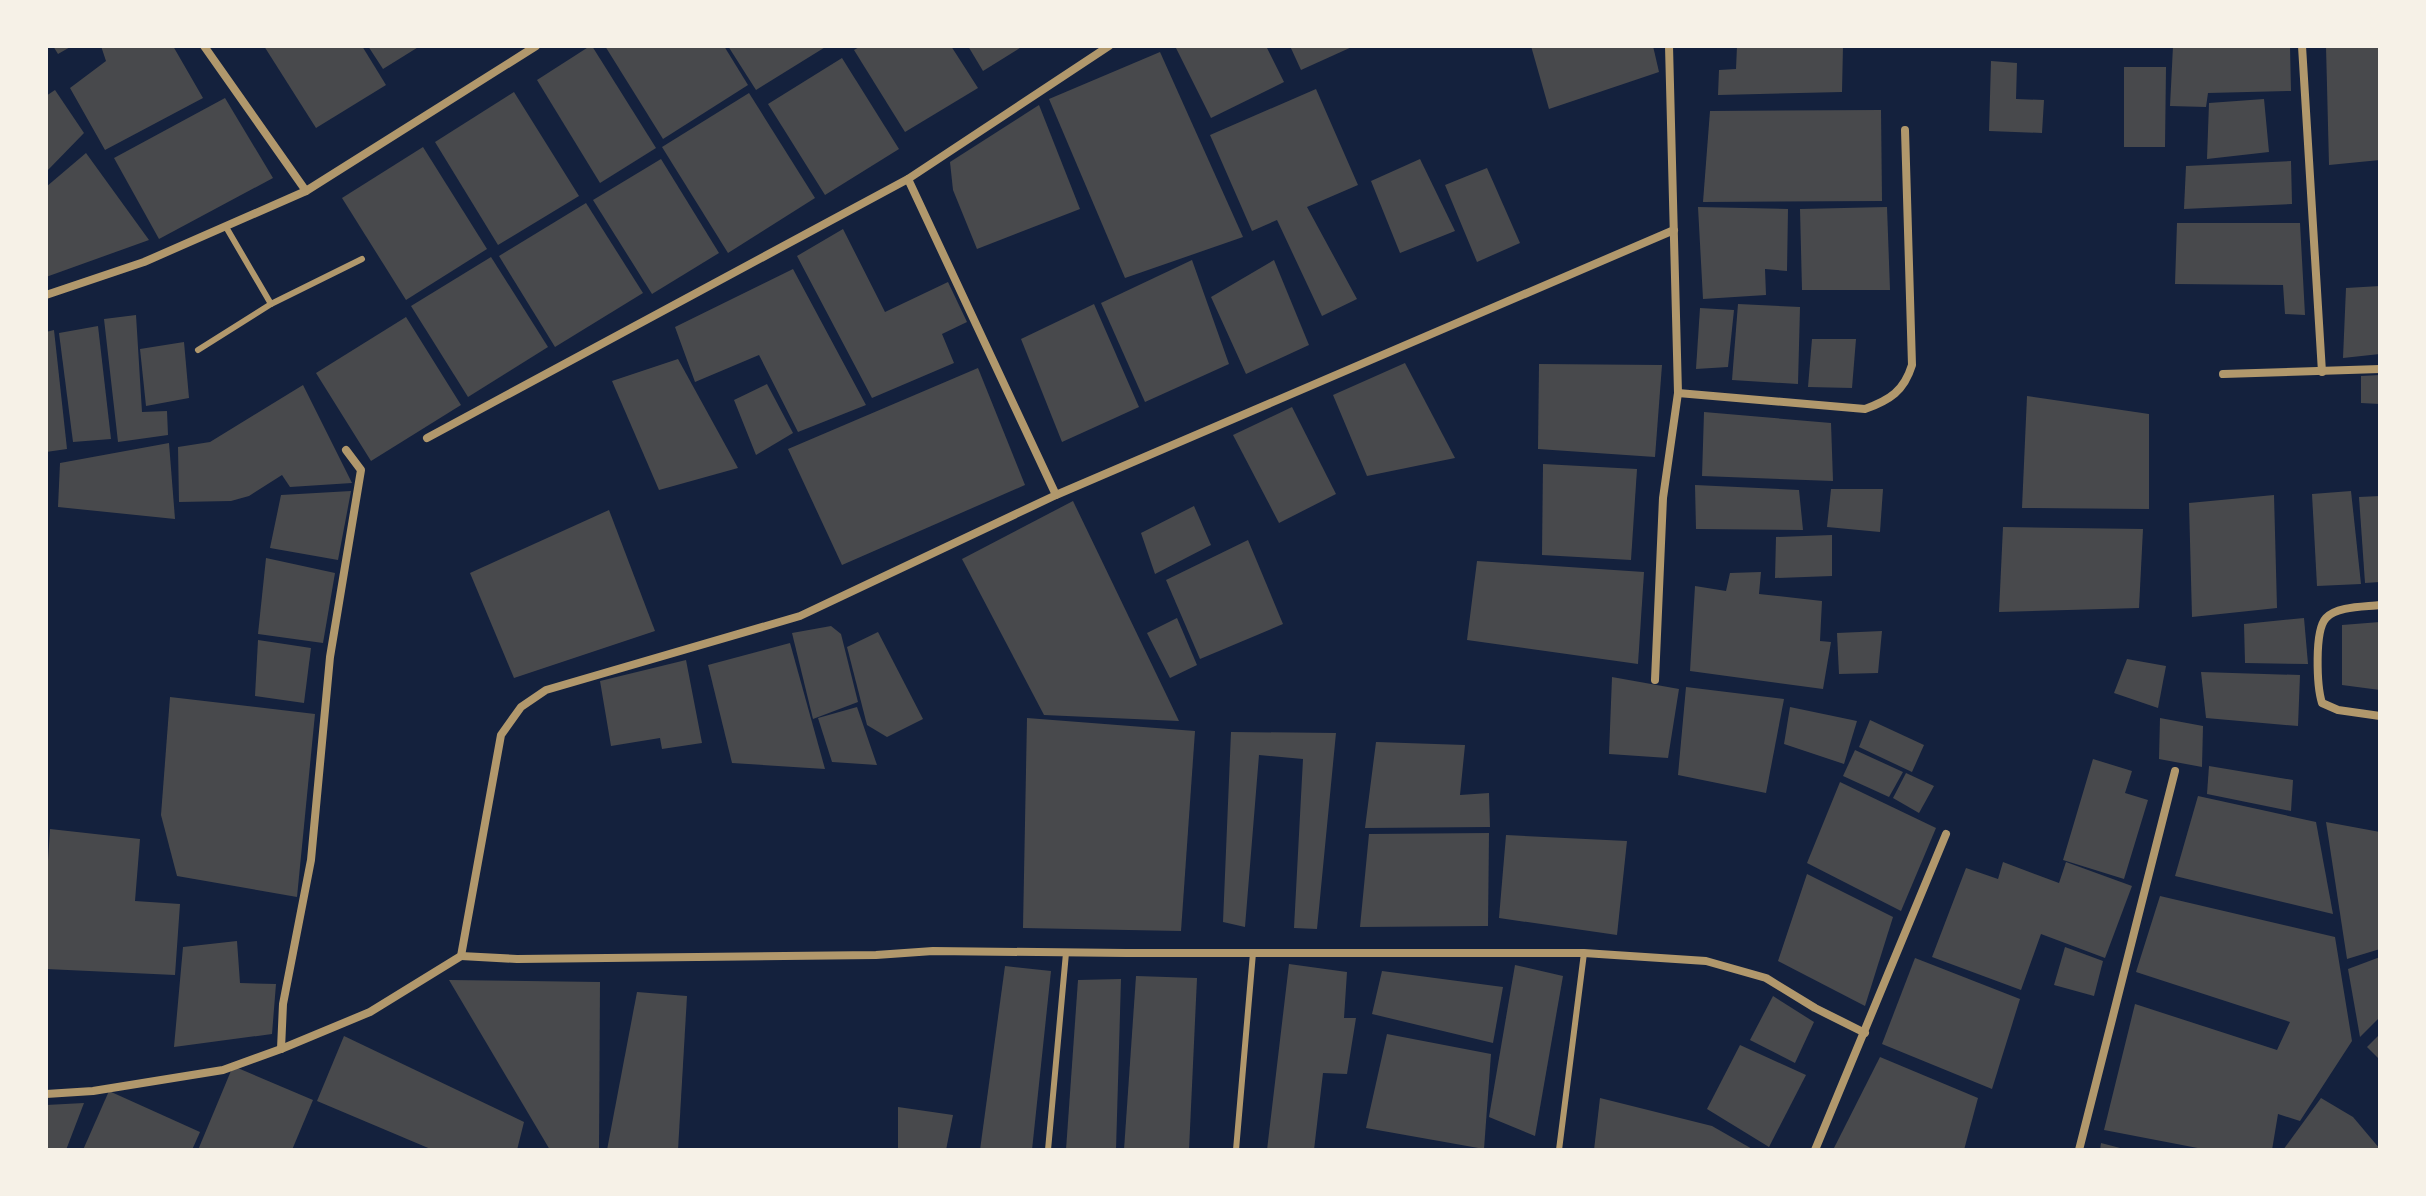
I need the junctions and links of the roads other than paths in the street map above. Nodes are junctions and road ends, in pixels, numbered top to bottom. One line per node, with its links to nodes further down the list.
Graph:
1 (204, 46): 8 (street)
2 (536, 46): 8 (street)
3 (1109, 46): 7 (street)
4 (1669, 46): 10 (street)
5 (2302, 46): 16 (street)
6 (1905, 130): 18 (street)
7 (908, 179): 19 (street); 21 (street)
8 (306, 191): 9 (street)
9 (226, 227): 12 (street); 13 (lane)
10 (1674, 230): 18 (street); 21 (street)
11 (362, 259): 13 (lane)
12 (46, 295)
13 (271, 304): 14 (lane)
14 (198, 350)
15 (2380, 369): 16 (street)
16 (2322, 372): 17 (street)
17 (2223, 374)
18 (1678, 393): 23 (street)
19 (427, 438)
20 (346, 450): 32 (street)
21 (1056, 495): 30 (street)
22 (2380, 605): 24 (street)
23 (1655, 680)
24 (2380, 716)
25 (2175, 771): 38 (street)
26 (1946, 834): 31 (street)
27 (1066, 953): 28 (street); 30 (street); 34 (lane)
28 (1253, 953): 29 (street); 35 (lane)
29 (1584, 953): 31 (street); 36 (lane)
30 (461, 956): 32 (street)
31 (1865, 1033): 37 (street)
32 (281, 1049): 33 (street)
33 (46, 1094)
34 (1048, 1150)
35 (1236, 1150)
36 (1559, 1150)
37 (1815, 1150)
38 (2079, 1150)

